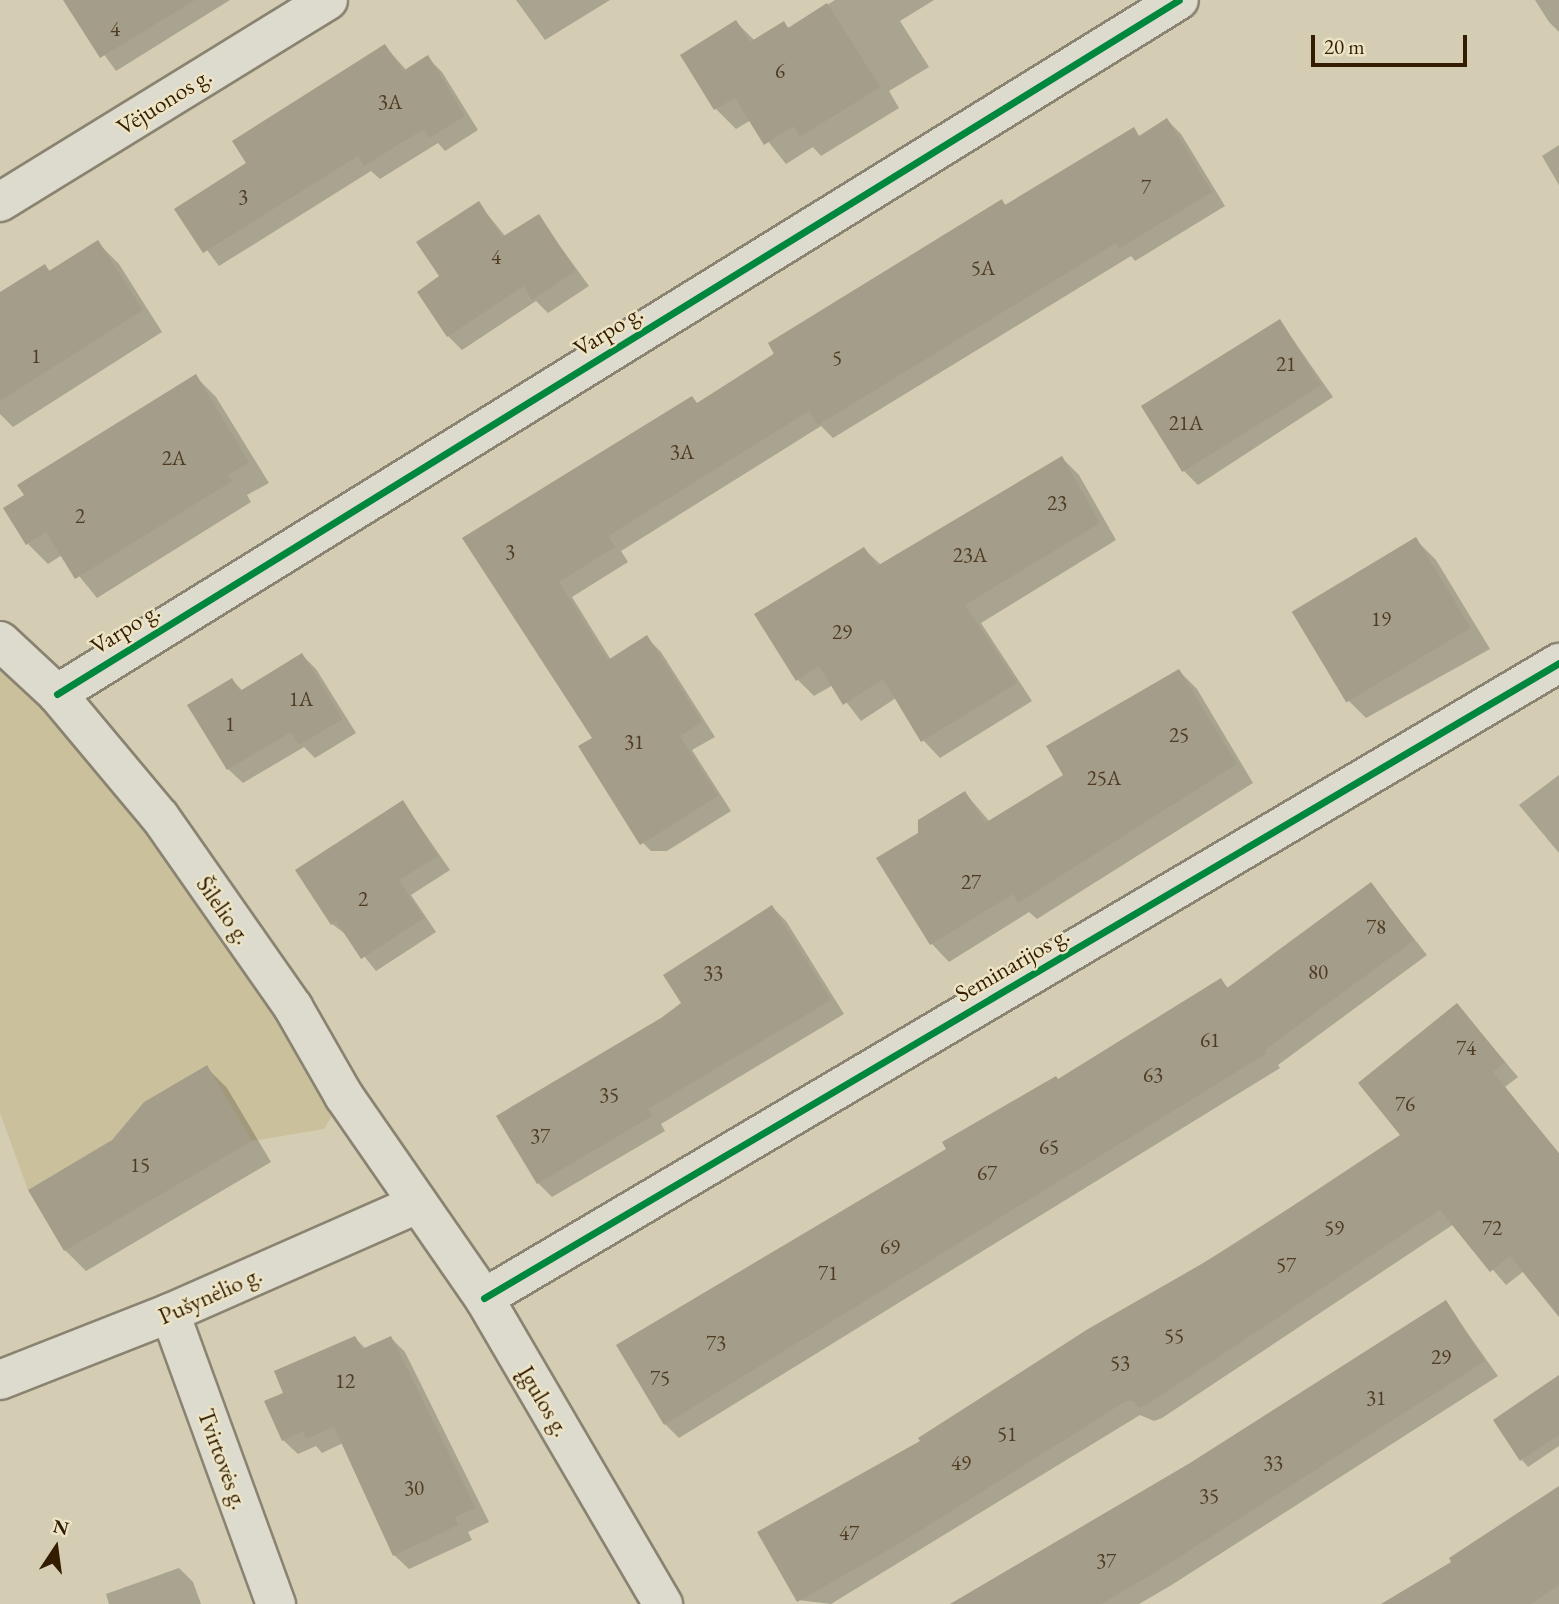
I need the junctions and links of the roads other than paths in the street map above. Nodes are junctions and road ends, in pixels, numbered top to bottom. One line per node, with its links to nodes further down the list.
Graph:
1 (328, 0): 3 (street, Vėjuonos g.)
2 (1179, 0): 6 (street, Varpo g.)
3 (0, 202)
4 (0, 640): 6 (street, Šilelio g.)
5 (1559, 663): 8 (street, Seminarijos g.)
6 (57, 694): 7 (street, Šilelio g.)
7 (417, 1204): 8 (street, Įgulos g.); 9 (street, Pušynėlio g.)
8 (484, 1298): 12 (street, Įgulos g.)
9 (170, 1313): 10 (street, Pušynėlio g.); 11 (street, Tvirtovės g.)
10 (0, 1380)
11 (276, 1604)
12 (663, 1604)

